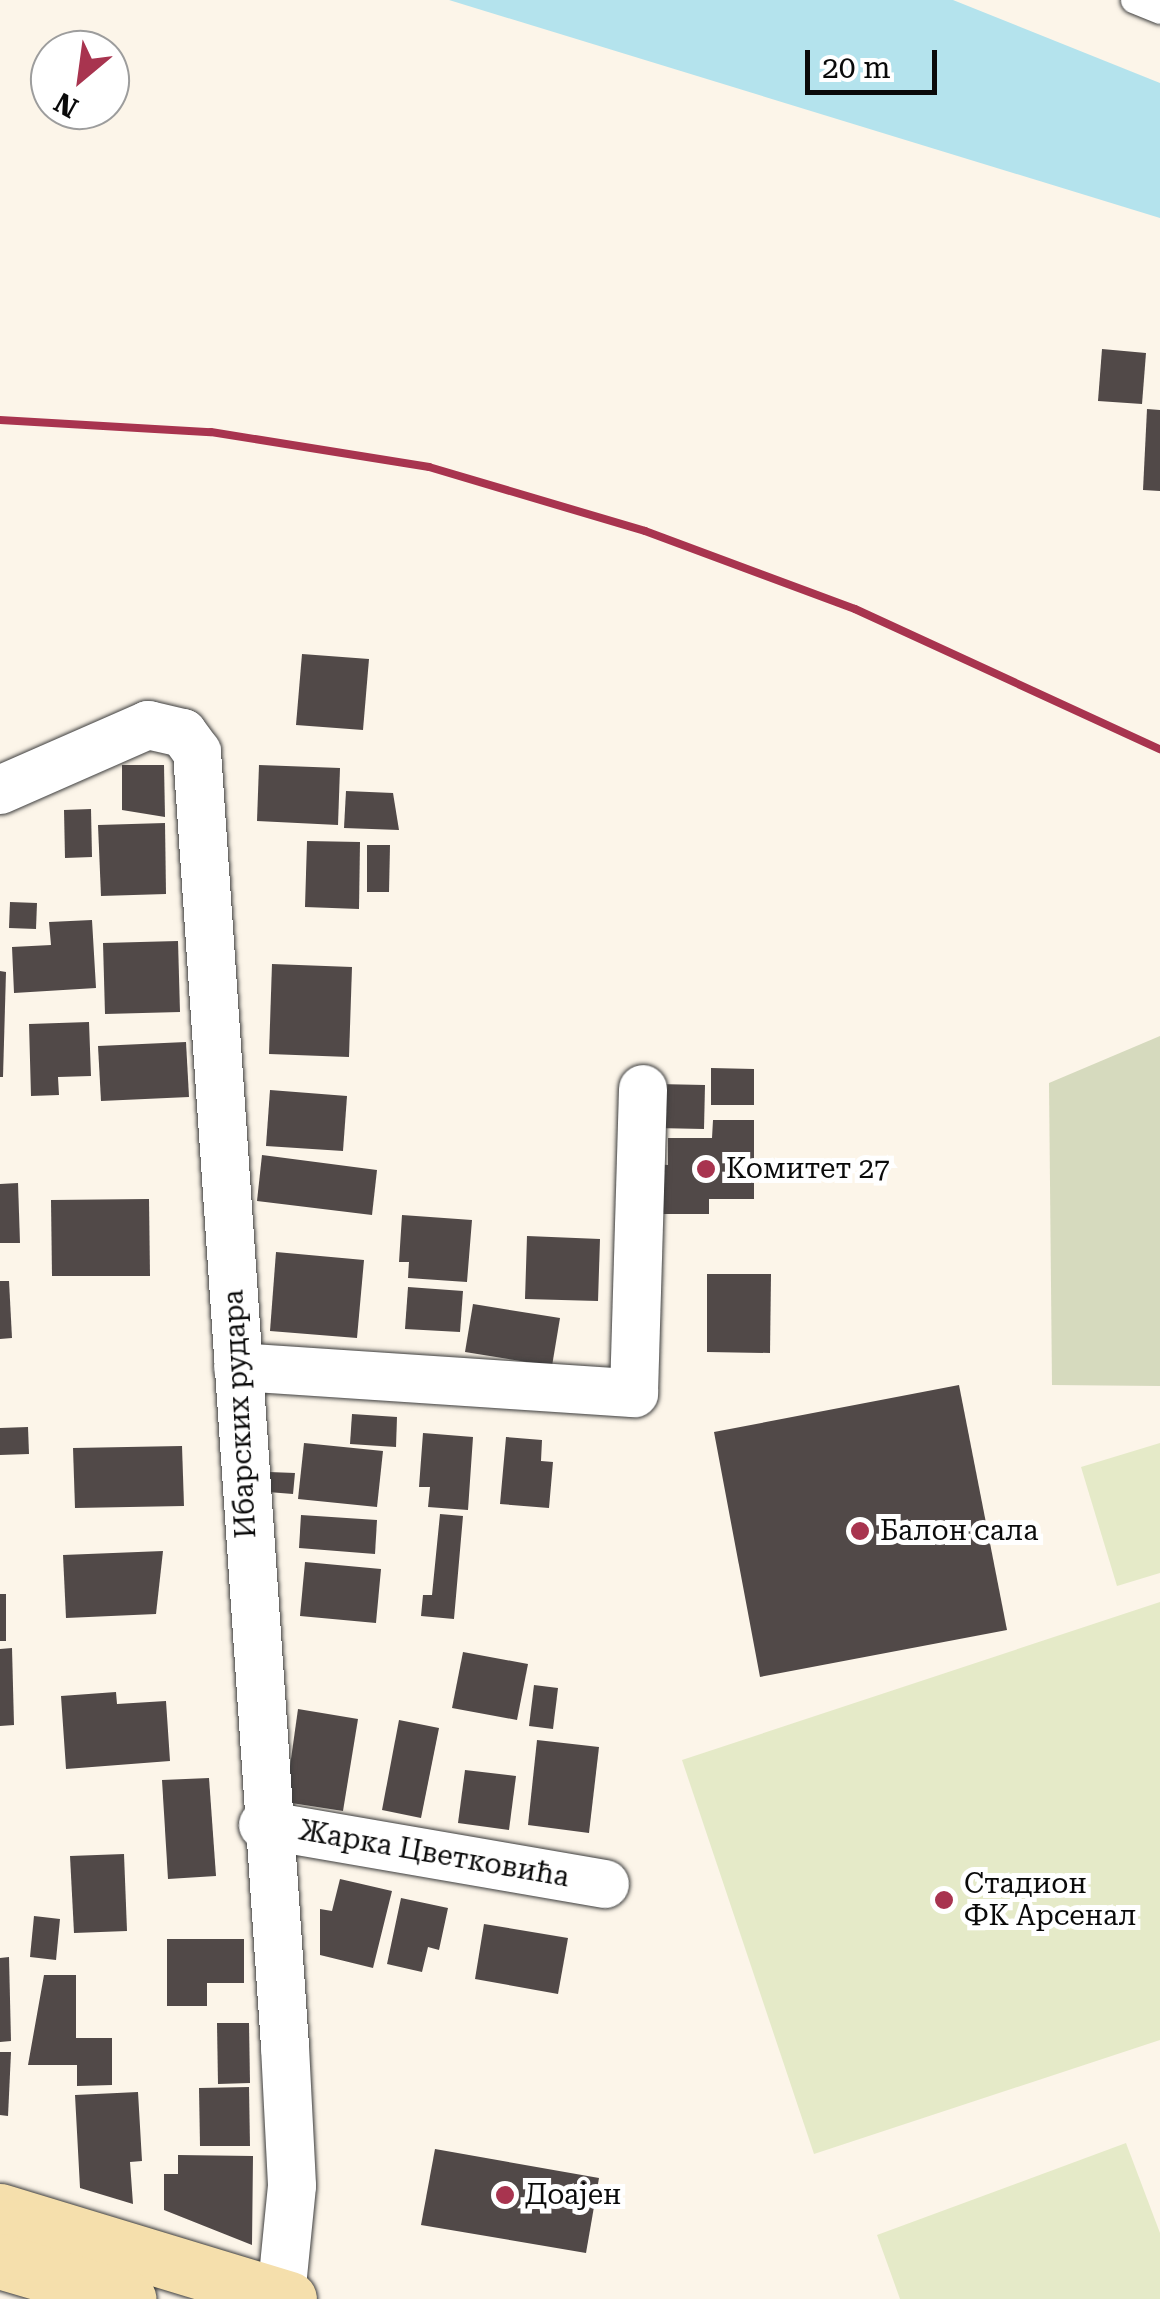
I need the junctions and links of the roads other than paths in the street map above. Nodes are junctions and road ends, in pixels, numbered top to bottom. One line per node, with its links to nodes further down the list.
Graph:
1 (1133, 0): 2 (lane)
2 (1160, 11)
3 (0, 790): 5 (street, Ибарских рудара)
4 (643, 1089): 5 (street)
5 (238, 1368): 6 (street, Ибарских рудара)
6 (264, 1825): 7 (street, Жарка Цветковића); 10 (street, Ибарских рудара)
7 (605, 1884)
8 (0, 2211): 10 (main road)
9 (0, 2260): 11 (main road)
10 (285, 2298)
11 (129, 2299)

